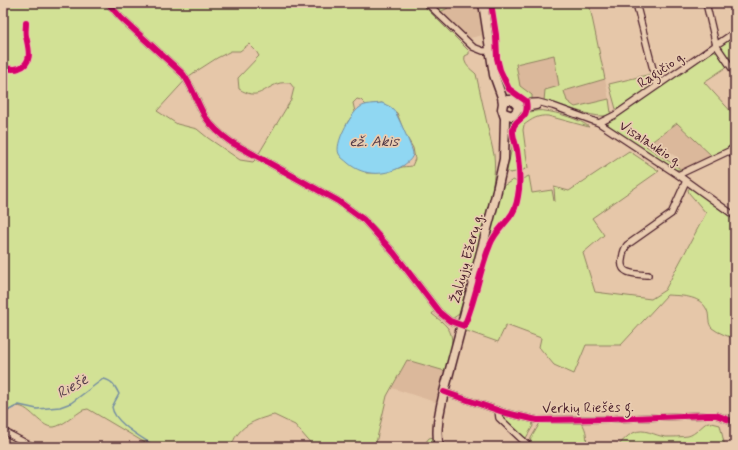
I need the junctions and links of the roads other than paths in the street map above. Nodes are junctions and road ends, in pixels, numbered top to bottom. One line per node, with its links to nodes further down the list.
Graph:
1 (108, 3): 22 (street)
2 (427, 3): 8 (street)
3 (483, 3): 8 (main road)
4 (636, 3): 10 (street)
5 (706, 3): 7 (street)
6 (735, 32): 7 (street, Ragučio g.)
7 (716, 45): 9 (street); 10 (street, Ragučio g.)
8 (490, 51): 11 (main road)
9 (735, 72)
10 (657, 86): 14 (street, Ragučio g.)
11 (510, 102): 12 (street, Visalaukio g.); 13 (main road); 13 (main road)
12 (547, 104): 13 (street, Visalaukio g.); 14 (street, Visalaukio g.)
13 (511, 113): 22 (main road, Žaliųjų Ežerų g.)
14 (599, 123): 18 (street, Visalaukio g.)
15 (735, 146): 16 (street)
16 (728, 151): 17 (street); 18 (street)
17 (735, 156)
18 (678, 175): 19 (street, Visalaukio g.)
19 (686, 181): 20 (street, Visalaukio g.); 21 (street)
20 (735, 216)
21 (648, 275)
22 (461, 325): 23 (main road, Žaliųjų Ežerų g.)
23 (444, 392): 24 (street, Verkių Riešės g.); 28 (main road, Žaliųjų Ežerų g.)
24 (498, 410): 25 (street, Verkių Riešės g.); 29 (street)
25 (735, 422)
26 (3, 430): 27 (street)
27 (33, 447)
28 (439, 447)
29 (530, 447)

